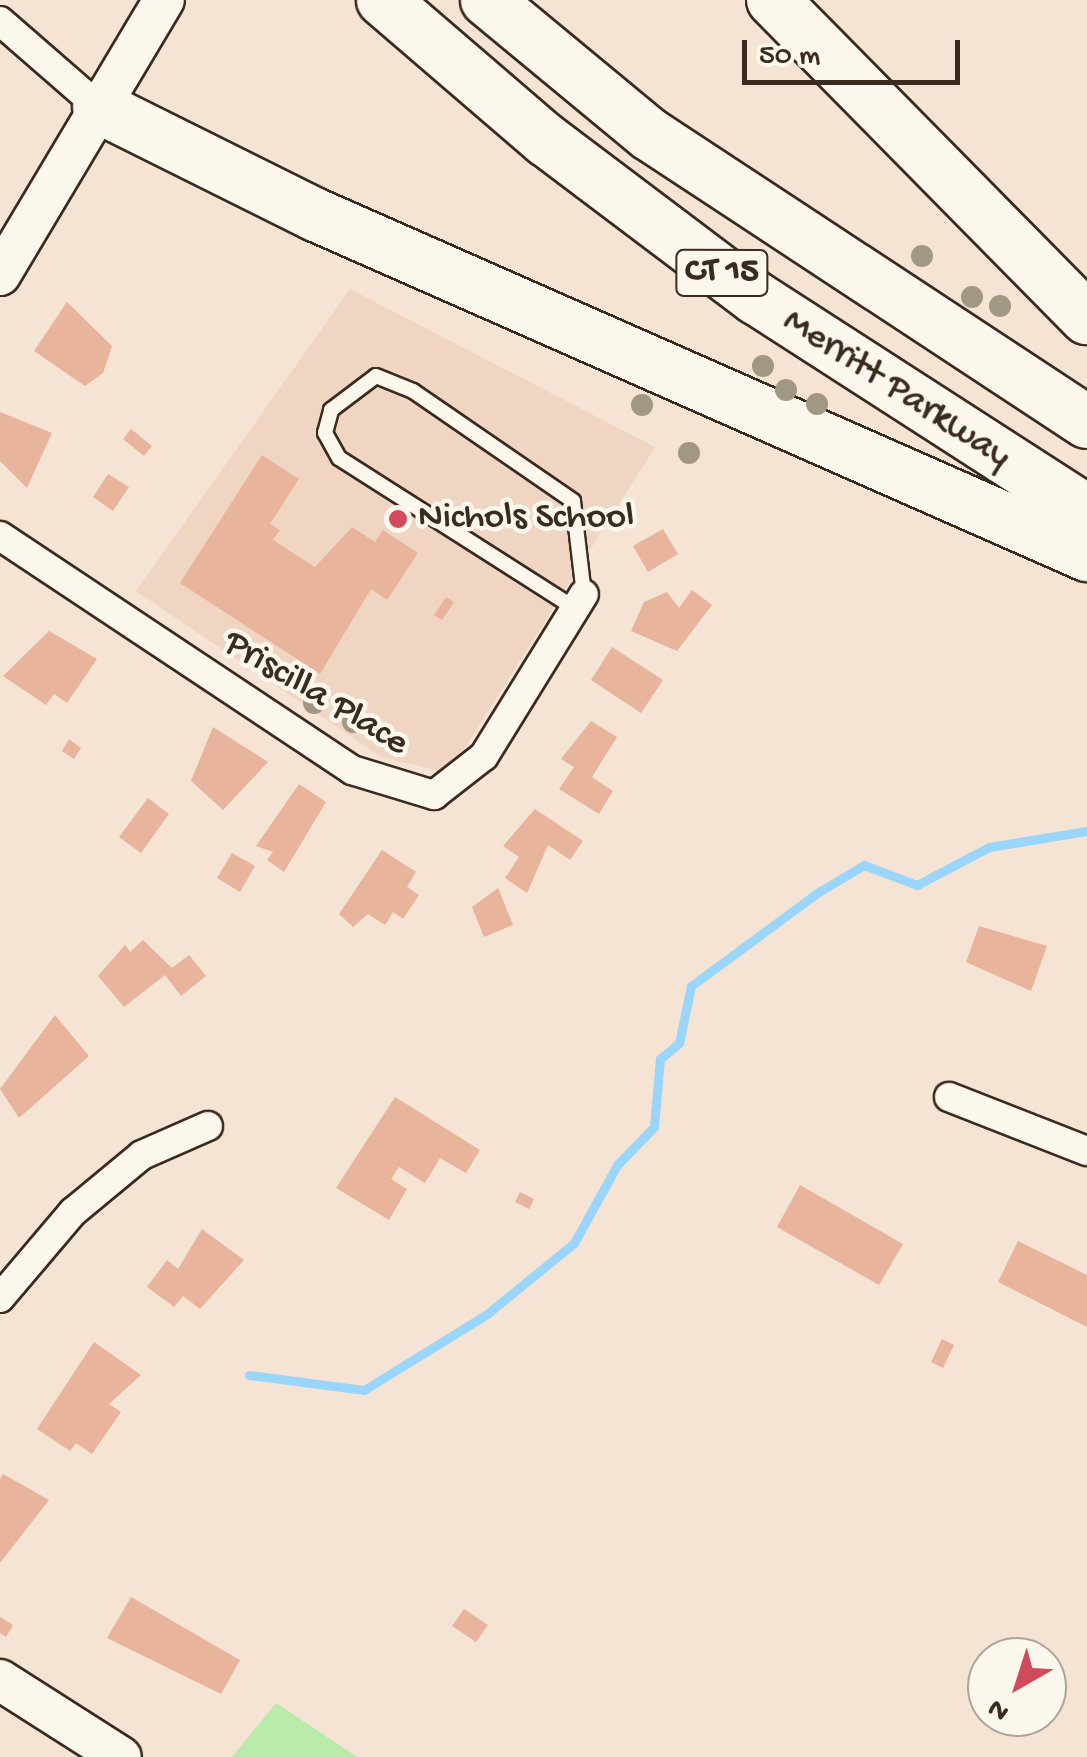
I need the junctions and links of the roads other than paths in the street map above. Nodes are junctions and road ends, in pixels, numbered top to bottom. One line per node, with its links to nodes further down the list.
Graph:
1 (164, 0): 6 (main road)
2 (383, 0): 10 (highway, Merritt Parkway / CT 15)
3 (487, 0): 9 (highway, Merritt Parkway / CT 15)
4 (774, 0): 8 (highway)
5 (0, 21): 6 (street)
6 (100, 107): 7 (main road); 12 (highway)
7 (0, 276)
8 (1087, 318)
9 (1087, 422)
10 (1087, 510)
11 (0, 536): 13 (street, Priscilla Place)
12 (1087, 555)
13 (580, 602): 13 (lane)
14 (948, 1097): 16 (street)
15 (208, 1126): 17 (street)
16 (1087, 1151)
17 (0, 1298)
18 (0, 1680): 19 (main road)
19 (121, 1757)

